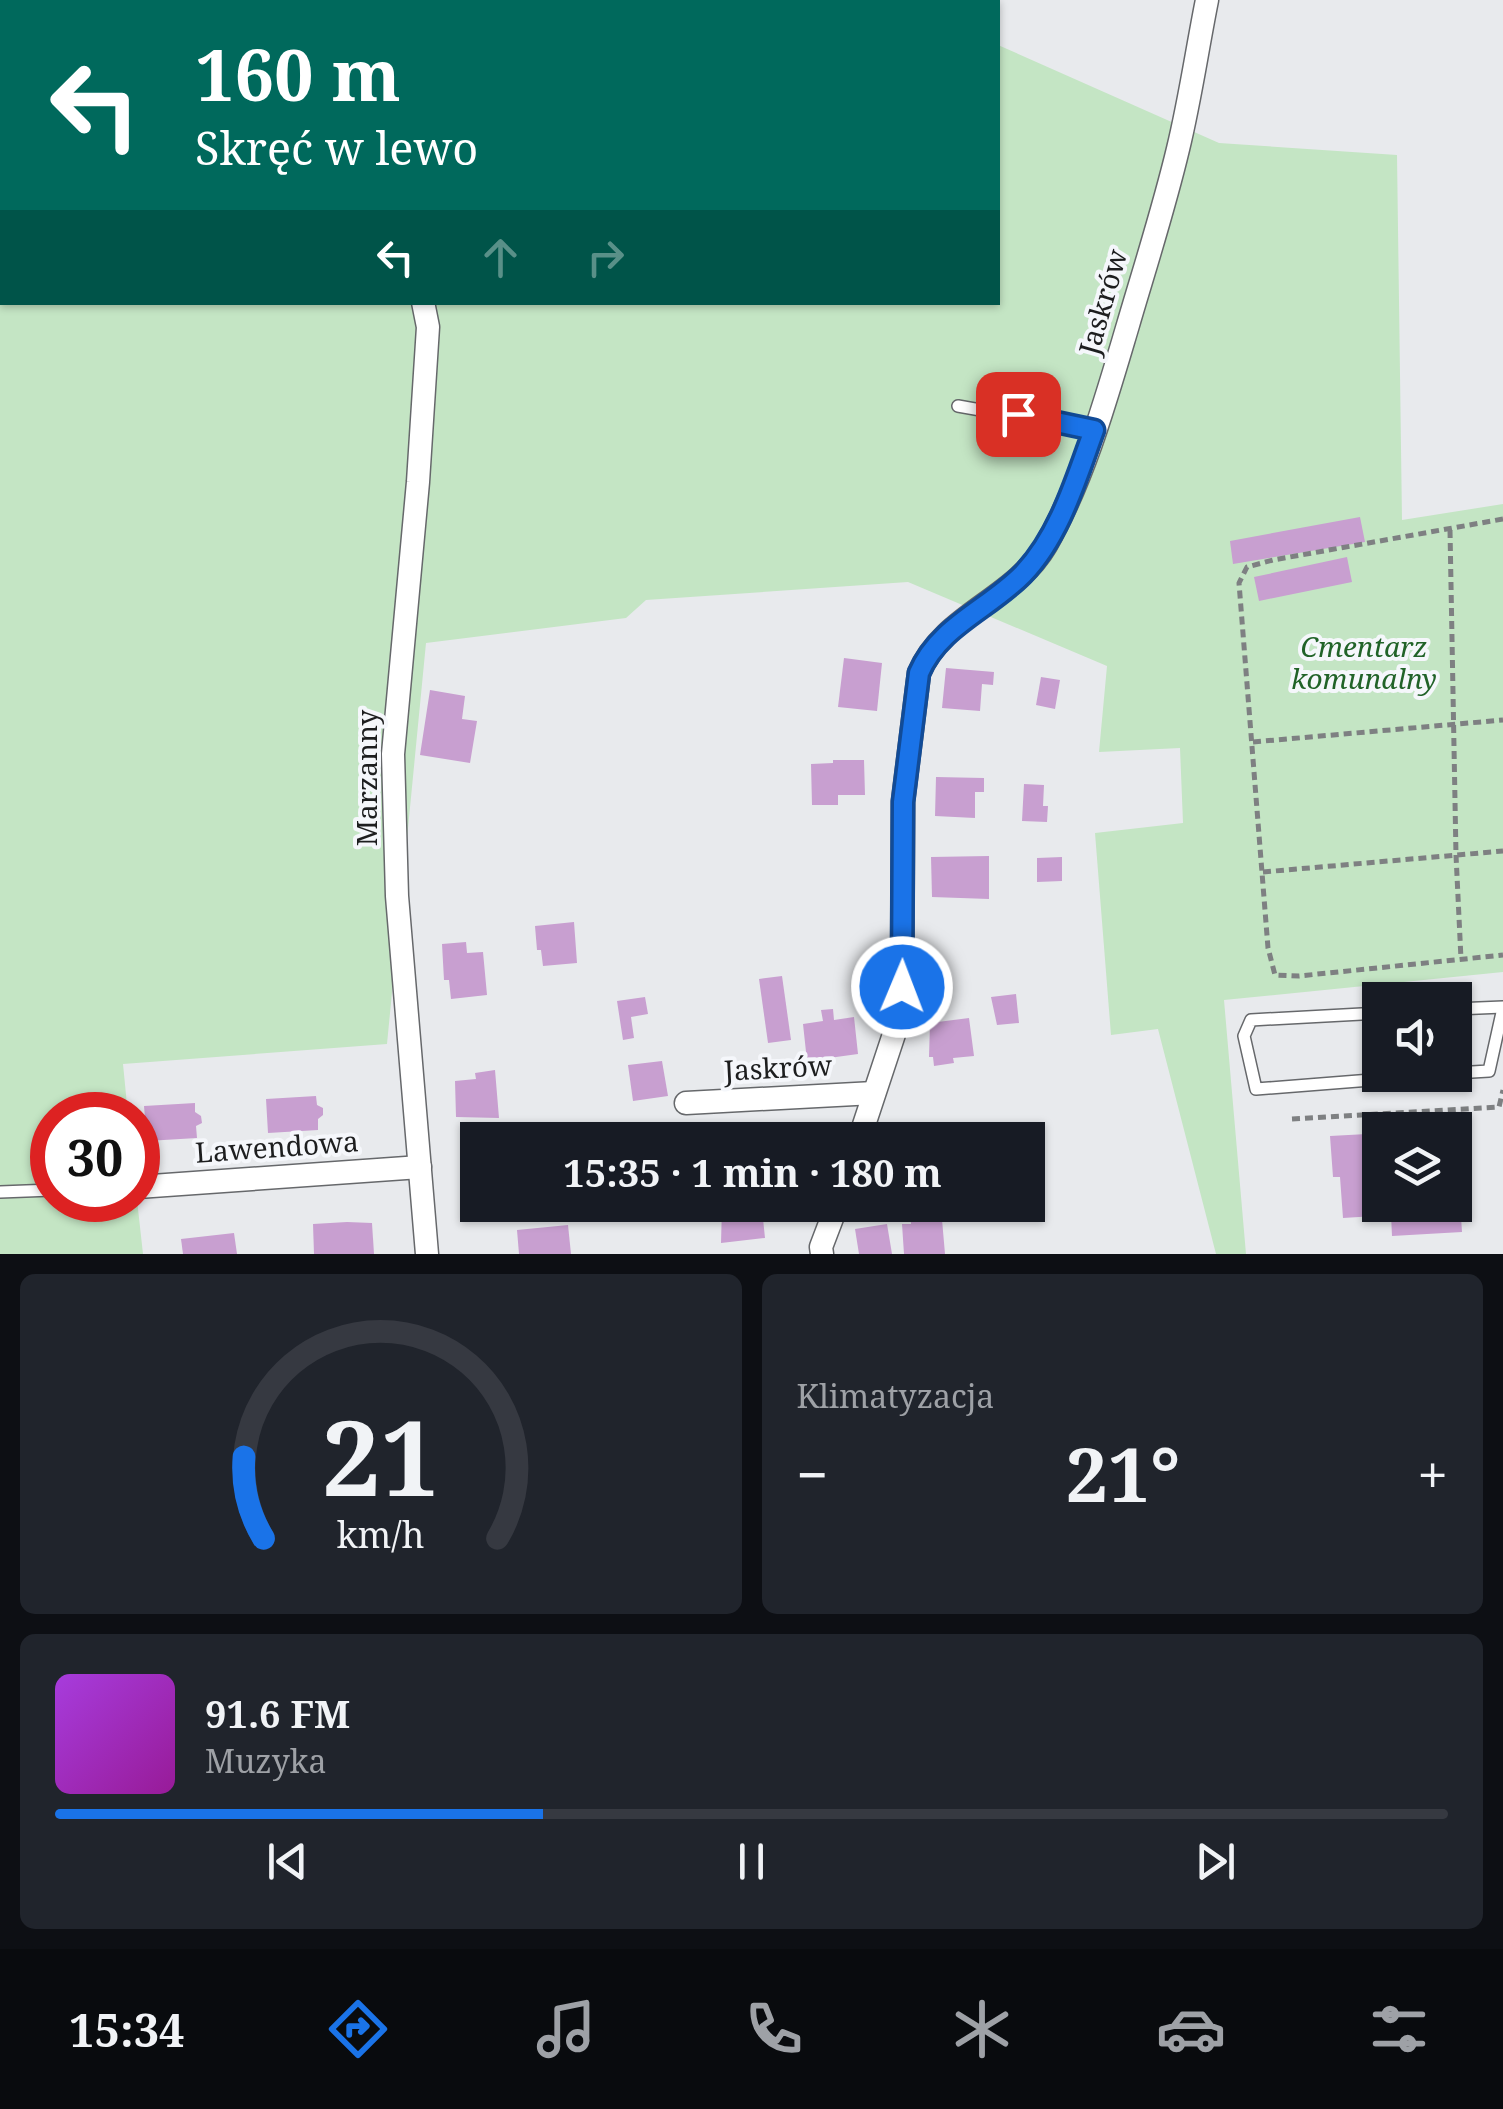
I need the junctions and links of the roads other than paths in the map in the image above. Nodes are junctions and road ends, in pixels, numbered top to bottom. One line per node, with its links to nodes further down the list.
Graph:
1 (1207, 0): 6 (street, Jaskrów)
2 (424, 305): 15 (street, Marzanny)
3 (1002, 383): 5 (lane)
4 (958, 406): 5 (lane)
5 (997, 412): 6 (lane)
6 (1094, 430): 12 (street, Jaskrów)
7 (1503, 1008): 8 (lane); 10 (lane)
8 (1472, 1009)
9 (1362, 1015): 11 (lane)
10 (1472, 1072)
11 (1362, 1081)
12 (874, 1093): 13 (street, Jaskrów); 14 (street, Jaskrów)
13 (686, 1103)
14 (864, 1122)
15 (420, 1167): 16 (street, Lawendowa); 20 (street, Marzanny)
16 (160, 1185)
17 (30, 1191): 18 (lane)
18 (0, 1192)
19 (831, 1222): 21 (street)
20 (426, 1254)
21 (822, 1254)

